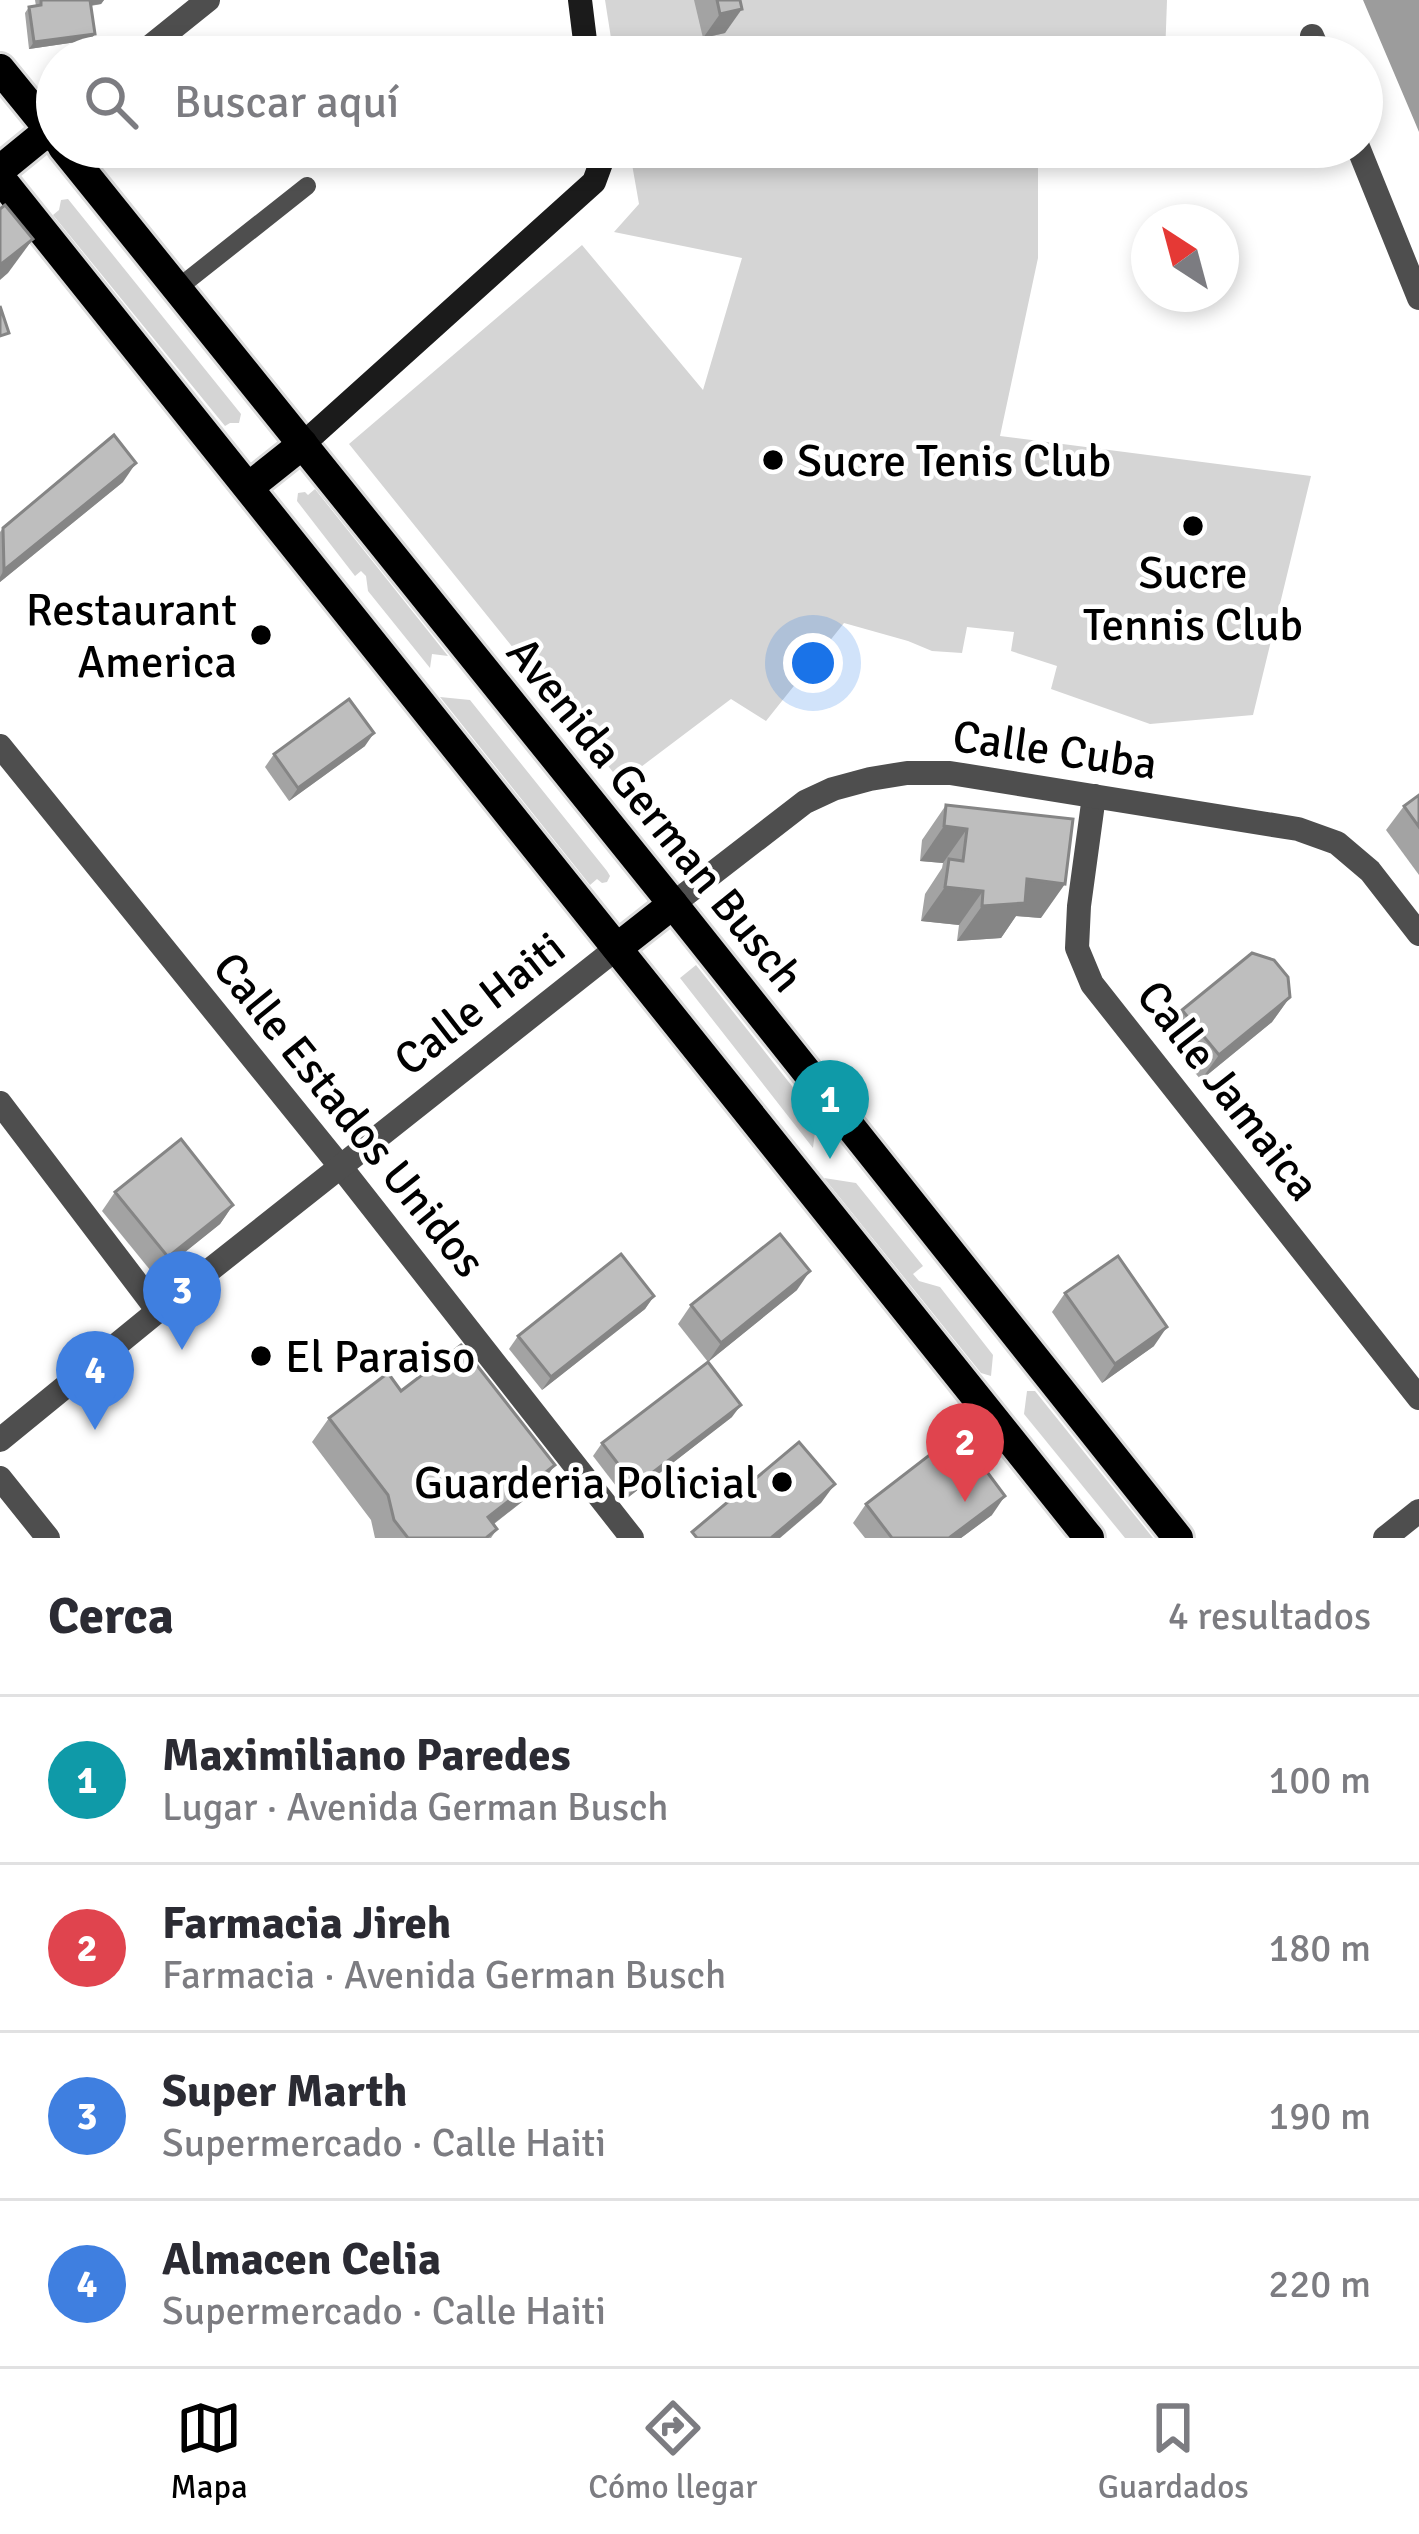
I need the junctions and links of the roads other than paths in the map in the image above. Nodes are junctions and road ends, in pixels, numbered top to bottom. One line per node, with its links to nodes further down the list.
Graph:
1 (208, 0): 3 (street)
2 (580, 0): 4 (main road)
3 (163, 36)
4 (584, 36)
5 (0, 69): 6 (main road, Avenida German Busch)
6 (36, 111)
7 (36, 149): 11 (main road)
8 (83, 168): 13 (main road, Avenida German Busch)
9 (599, 168): 15 (main road)
10 (1366, 168): 14 (street)
11 (0, 174): 16 (main road)
12 (307, 185): 13 (lane)
13 (178, 288): 15 (main road, Avenida German Busch)
14 (1419, 298)
15 (303, 444): 16 (main road); 19 (main road, Avenida German Busch)
16 (249, 488): 21 (main road)
17 (0, 746): 23 (street, Calle Estados Unidos)
18 (1094, 796): 19 (street, Calle Cuba); 20 (street, Calle Cuba); 25 (street, Calle Jamaica)
19 (673, 904): 21 (main road); 32 (main road, Avenida German Busch)
20 (1419, 934)
21 (617, 948): 23 (street, Calle Haiti); 31 (main road)
22 (0, 1102): 24 (street)
23 (340, 1166): 24 (street, Calle Haiti); 30 (street, Calle Estados Unidos)
24 (158, 1311): 26 (street, Calle Haiti)
25 (1419, 1398)
26 (0, 1440)
27 (0, 1478): 29 (street)
28 (1419, 1511): 33 (street)
29 (48, 1538)
30 (632, 1538)
31 (1089, 1538)
32 (1178, 1538)
33 (1385, 1538)

